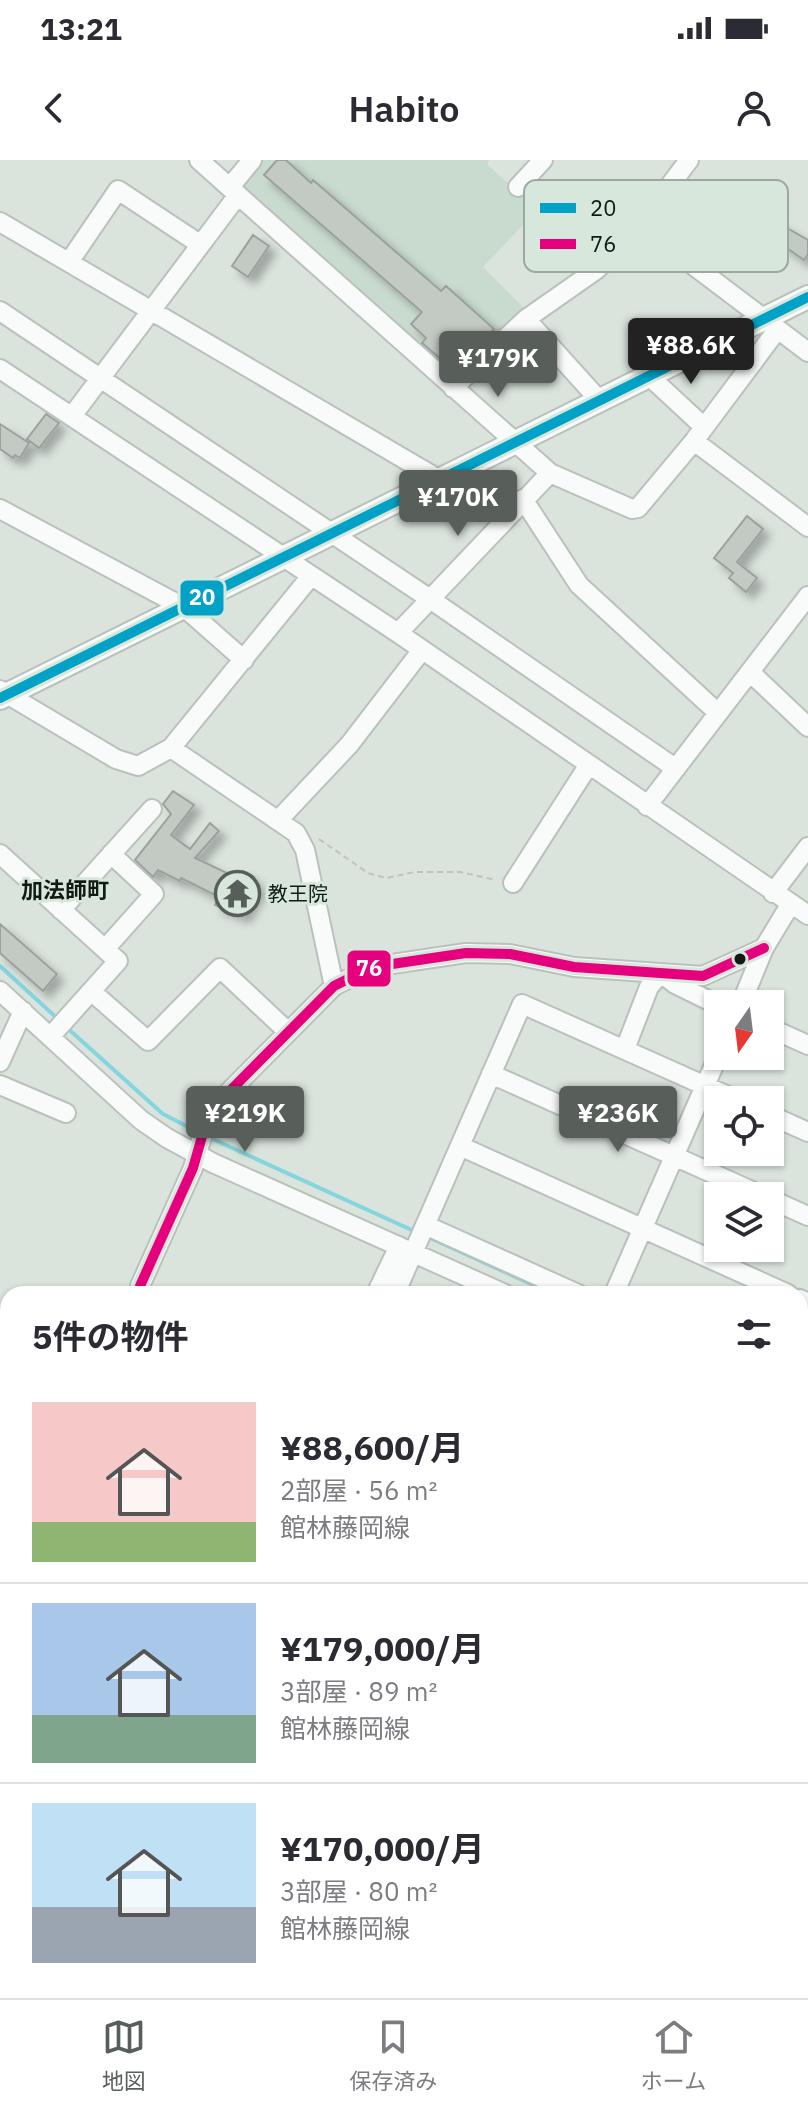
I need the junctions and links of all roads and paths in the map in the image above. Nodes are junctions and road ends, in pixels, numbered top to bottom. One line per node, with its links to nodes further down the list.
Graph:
1 (199, 160): 9 (street)
2 (252, 160): 9 (street)
3 (543, 160): 5 (street)
4 (689, 160): 6 (street)
5 (524, 180)
6 (674, 180)
7 (524, 181): 8 (street)
8 (518, 187)
9 (234, 191): 11 (street); 24 (street)
10 (0, 222): 12 (street)
11 (198, 243): 12 (street); 16 (street)
12 (69, 262): 16 (street)
13 (593, 272): 18 (street)
14 (701, 272): 19 (street)
15 (808, 297): 19 (main road)
16 (149, 310): 23 (street); 30 (street)
17 (0, 312): 23 (street)
18 (526, 319): 24 (street); 25 (street)
19 (769, 325): 20 (street); 22 (main road); 27 (street)
20 (808, 352)
21 (0, 369): 26 (street)
22 (649, 376): 25 (main road); 27 (street)
23 (98, 378): 26 (street); 34 (street)
24 (453, 388): 28 (street)
25 (600, 401): 28 (main road)
26 (72, 416): 35 (street)
27 (699, 434): 29 (street); 33 (street)
28 (515, 442): 29 (street); 30 (main road)
29 (550, 473): 31 (street)
30 (440, 480): 34 (main road)
31 (523, 499): 38 (street); 46 (street)
32 (0, 509): 39 (street)
33 (808, 527)
34 (331, 534): 35 (main road); 38 (street)
35 (284, 558): 36 (street); 39 (main road)
36 (311, 576): 41 (street); 43 (street)
37 (808, 596): 40 (street)
38 (430, 599): 41 (street); 50 (street)
39 (185, 608): 43 (street); 45 (main road)
40 (802, 615): 44 (street)
41 (398, 633): 42 (street)
42 (422, 650): 49 (street); 53 (street)
43 (244, 660): 48 (street)
44 (750, 672): 46 (street); 47 (street)
45 (2, 694): 48 (street)
46 (718, 713): 50 (street)
47 (808, 727)
48 (171, 748): 53 (street)
49 (588, 766): 51 (street); 57 (street)
50 (675, 768): 51 (street)
51 (647, 806): 58 (street)
52 (152, 809): 55 (street)
53 (289, 828): 57 (path); 65 (street)
54 (808, 847): 58 (street)
55 (111, 854): 60 (street); 63 (street)
56 (2, 860): 60 (street)
57 (513, 883)
58 (773, 893): 59 (street)
59 (790, 905): 61 (street); 62 (street)
60 (61, 910): 63 (street)
61 (808, 915)
62 (764, 948): 64 (street); 66 (street)
63 (105, 949): 68 (street)
64 (661, 973): 65 (street); 69 (street); 75 (street)
65 (334, 986): 71 (street)
66 (747, 990)
67 (0, 991): 70 (street)
68 (91, 991): 71 (street); 73 (street)
69 (704, 998)
70 (23, 1011): 73 (street); 76 (street)
71 (287, 1031): 86 (street)
72 (784, 1034): 74 (street)
73 (50, 1037): 86 (street)
74 (808, 1045)
75 (625, 1049): 78 (street); 80 (street)
76 (0, 1062)
77 (712, 1070): 80 (street)
78 (491, 1074): 85 (street); 87 (street)
79 (0, 1085): 82 (street)
80 (705, 1086)
81 (704, 1088): 87 (street)
82 (66, 1113)
83 (784, 1121): 84 (street)
84 (808, 1132)
85 (460, 1146): 91 (street); 92 (street)
86 (195, 1154): 93 (street); 94 (street)
87 (674, 1156): 88 (street); 92 (street)
88 (732, 1182)
89 (784, 1205): 90 (street)
90 (808, 1216)
91 (425, 1225): 93 (street); 98 (street)
92 (642, 1228): 99 (street); 100 (street)
93 (406, 1249): 95 (street); 96 (street); 97 (street)
94 (140, 1286)
95 (381, 1286)
96 (397, 1286)
97 (487, 1286)
98 (560, 1286)
99 (617, 1286)
100 (770, 1286)

